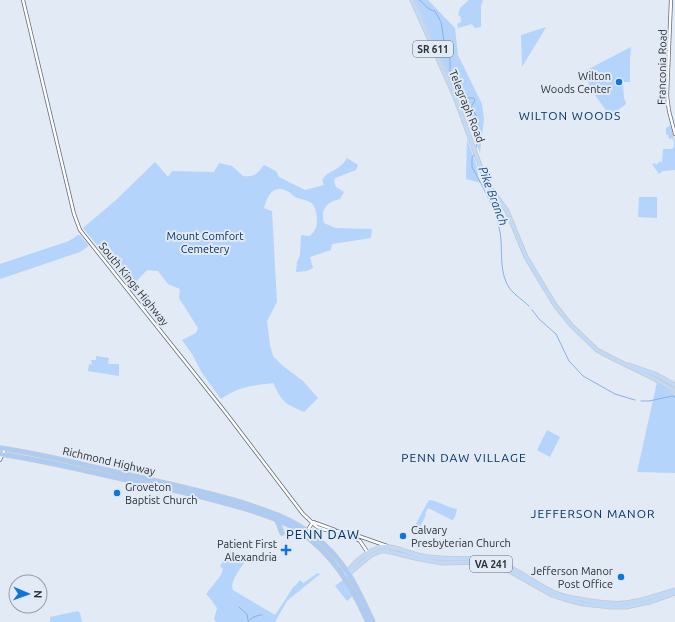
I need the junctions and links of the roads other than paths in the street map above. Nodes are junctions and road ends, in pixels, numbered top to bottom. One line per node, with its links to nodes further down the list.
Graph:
1 (23, 0): 12 (main road, South Kings Highway)
2 (412, 0): 5 (main road, Telegraph Road / SR 611)
3 (671, 0): 4 (main road, Franconia Road)
4 (675, 134)
5 (624, 364): 6 (main road, Telegraph Road / SR 611); 7 (main road, Telegraph Road / SR 611)
6 (674, 384)
7 (675, 391)
8 (2, 448): 9 (main road); 13 (highway, Richmond Highway)
9 (1, 454): 10 (main road); 11 (highway, Richmond Highway)
10 (0, 460)
11 (277, 520): 15 (highway); 16 (highway, Richmond Highway)
12 (313, 522): 13 (main road); 14 (main road, South Kings Highway)
13 (307, 531): 16 (main road); 19 (highway, Richmond Highway)
14 (345, 533): 17 (main road, South Kings Highway); 18 (main road)
15 (282, 534)
16 (304, 535): 20 (highway, Richmond Highway)
17 (388, 546): 18 (main road); 23 (main road, VA 241)
18 (369, 554): 19 (main road); 23 (main road, VA 241)
19 (348, 572): 20 (main road); 25 (highway, Richmond Highway)
20 (344, 576): 24 (highway, Richmond Highway)
21 (675, 590): 23 (main road, VA 241)
22 (675, 593): 23 (main road, VA 241)
23 (613, 605)
24 (368, 622)
25 (374, 622)

